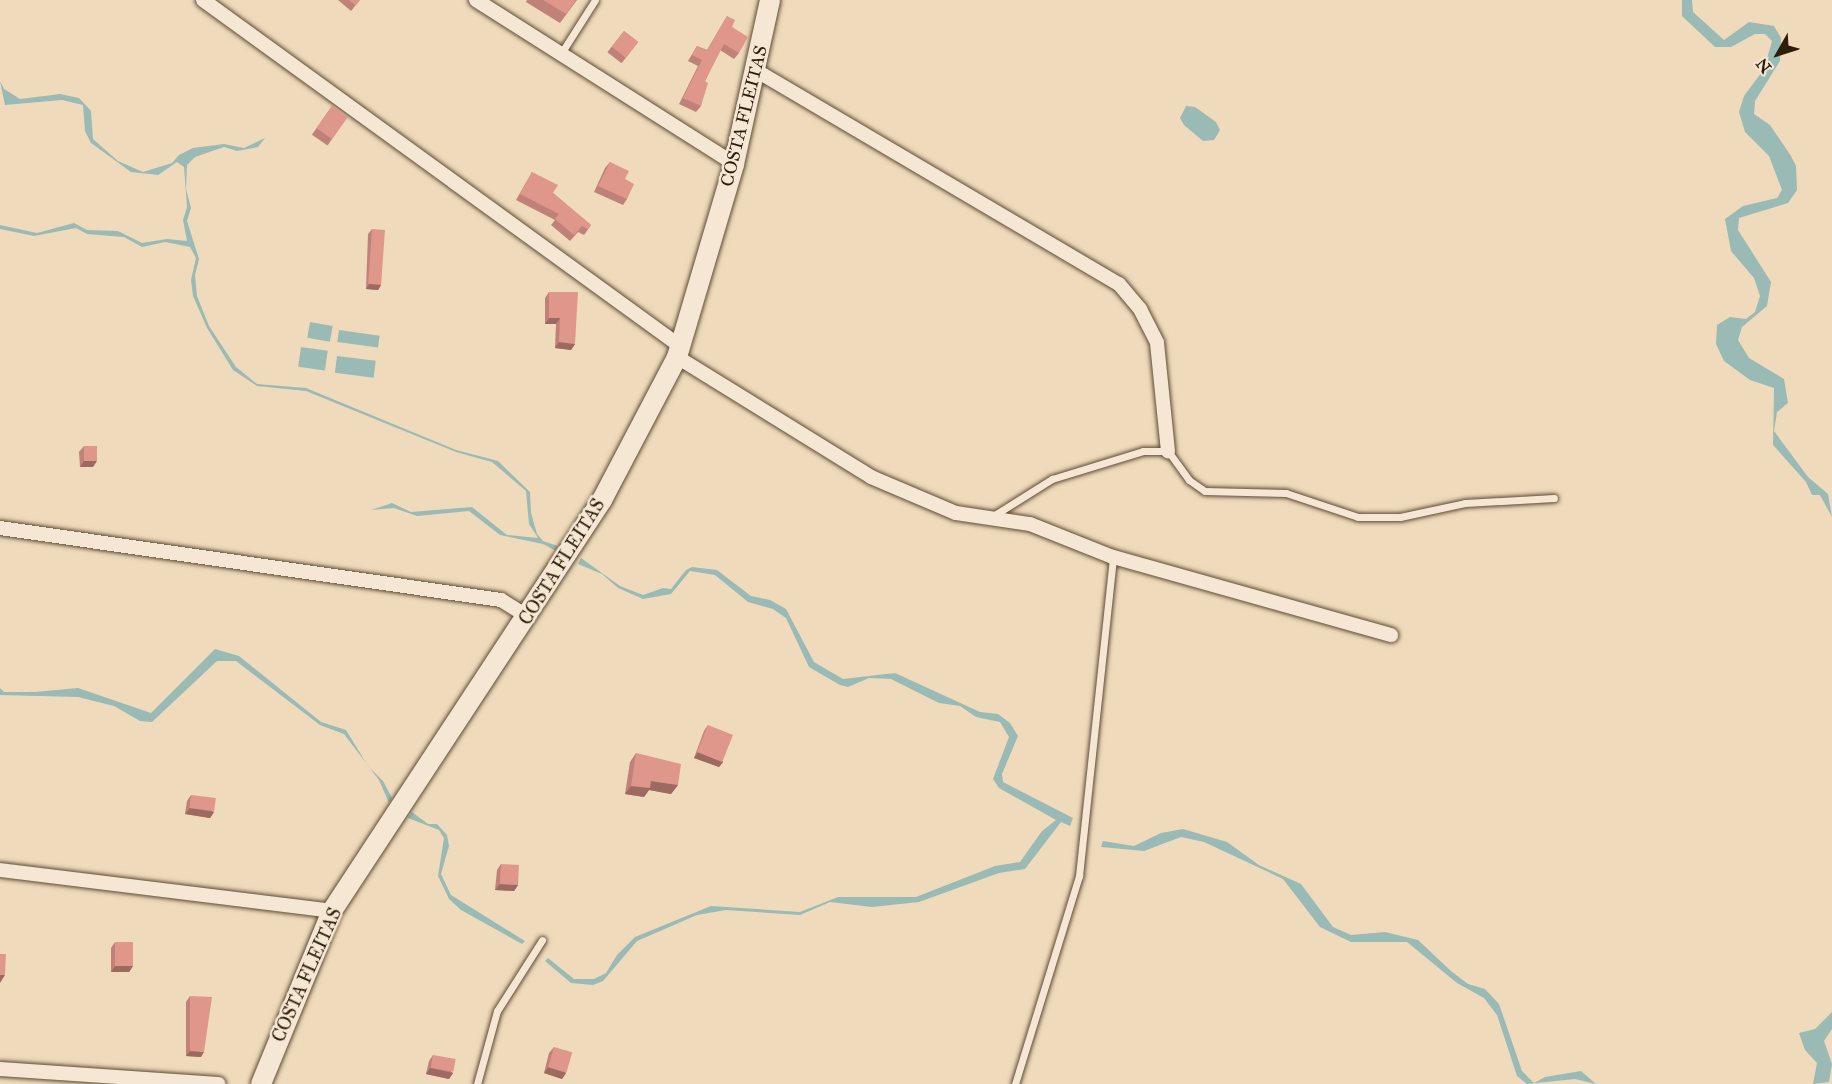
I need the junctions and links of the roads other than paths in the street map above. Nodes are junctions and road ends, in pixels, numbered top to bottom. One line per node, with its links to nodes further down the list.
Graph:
1 (203, 0): 8 (street)
2 (476, 0): 5 (street)
3 (595, 0): 5 (lane)
4 (770, 0): 6 (main road, COSTA FLEITAS)
5 (560, 55): 7 (street)
6 (757, 71): 7 (main road, COSTA FLEITAS); 9 (street)
7 (734, 164): 8 (main road, COSTA FLEITAS)
8 (679, 352): 11 (street); 14 (main road, COSTA FLEITAS)
9 (1168, 451): 10 (lane); 11 (lane)
10 (1554, 498)
11 (991, 517): 13 (street)
12 (0, 528): 14 (street)
13 (1113, 557): 15 (street); 23 (lane)
14 (528, 617): 17 (main road, COSTA FLEITAS)
15 (1391, 635)
16 (0, 870): 17 (street)
17 (332, 911): 21 (main road, COSTA FLEITAS)
18 (542, 940): 22 (lane)
19 (0, 1069): 20 (street)
20 (219, 1084)
21 (261, 1084)
22 (477, 1084)
23 (1016, 1084)

